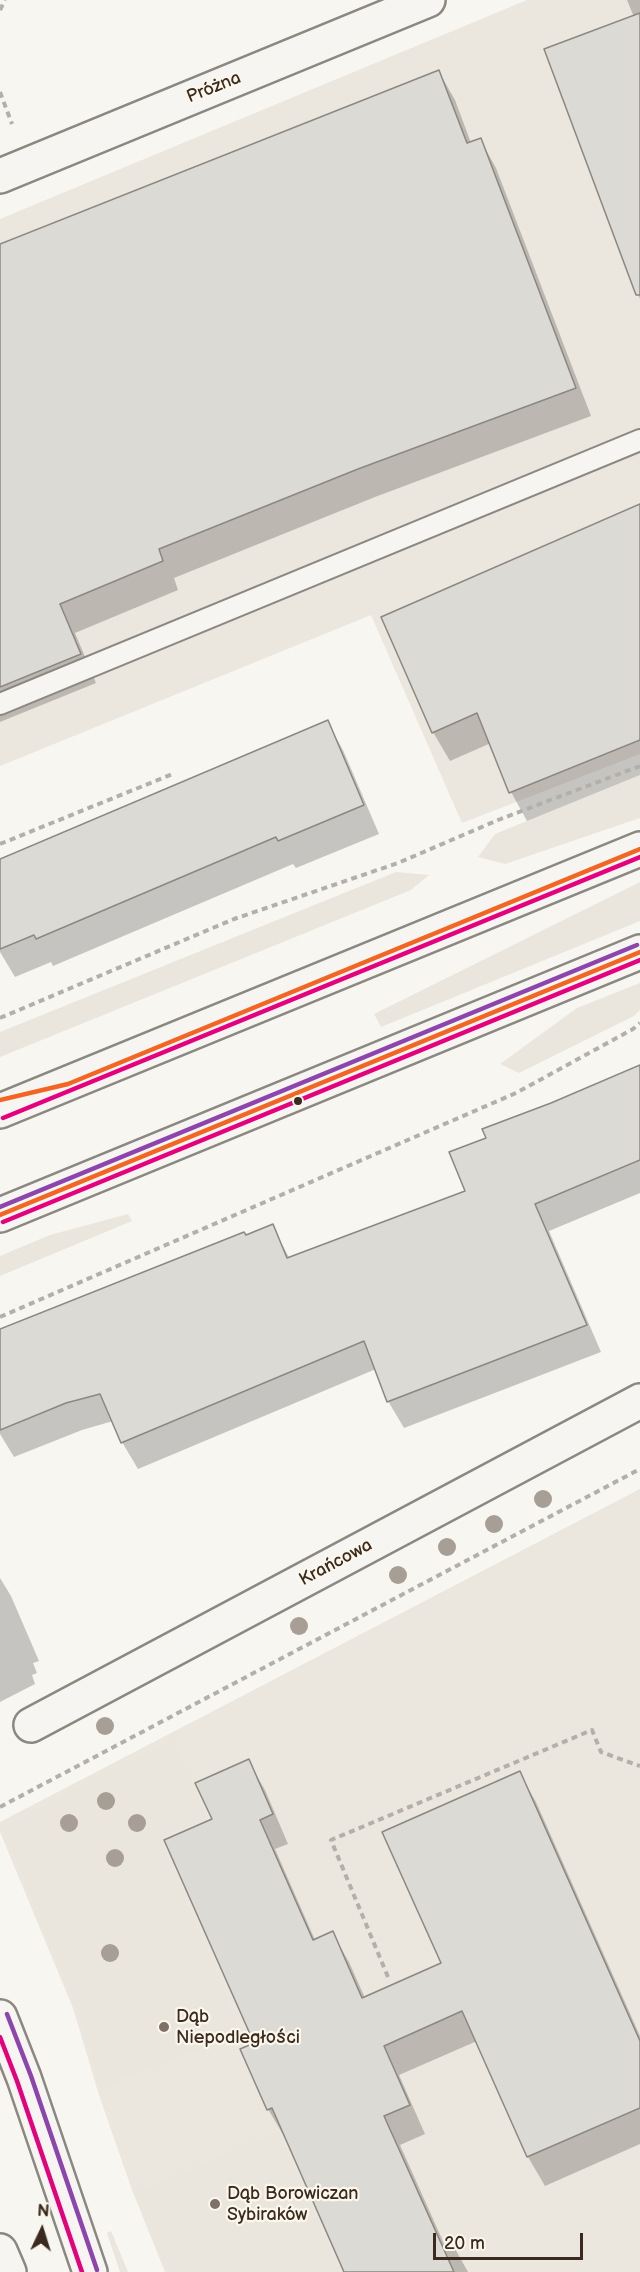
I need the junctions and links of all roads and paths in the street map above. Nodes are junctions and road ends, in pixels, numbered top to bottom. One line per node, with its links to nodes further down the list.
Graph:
1 (5, 0): 3 (path)
2 (428, 0): 4 (main road, Próżna)
3 (0, 10)
4 (0, 176)
5 (640, 440): 6 (lane)
6 (0, 704)
7 (640, 766): 12 (path)
8 (175, 773): 9 (path)
9 (0, 844)
10 (640, 849): 16 (main road)
11 (640, 952): 19 (main road)
12 (0, 1018)
13 (640, 1023): 15 (path)
14 (640, 1028): 15 (path)
15 (633, 1029): 20 (path)
16 (68, 1084): 17 (main road); 18 (main road)
17 (0, 1100)
18 (0, 1112)
19 (0, 1215)
20 (0, 1317)
21 (640, 1401): 23 (main road, Krańcowa)
22 (640, 1469): 25 (path)
23 (32, 1725)
24 (640, 1766): 26 (path)
25 (0, 1808)
26 (388, 1977)
27 (0, 2018): 30 (main road)
28 (0, 2251): 29 (main road)
29 (9, 2272)
30 (90, 2272)

